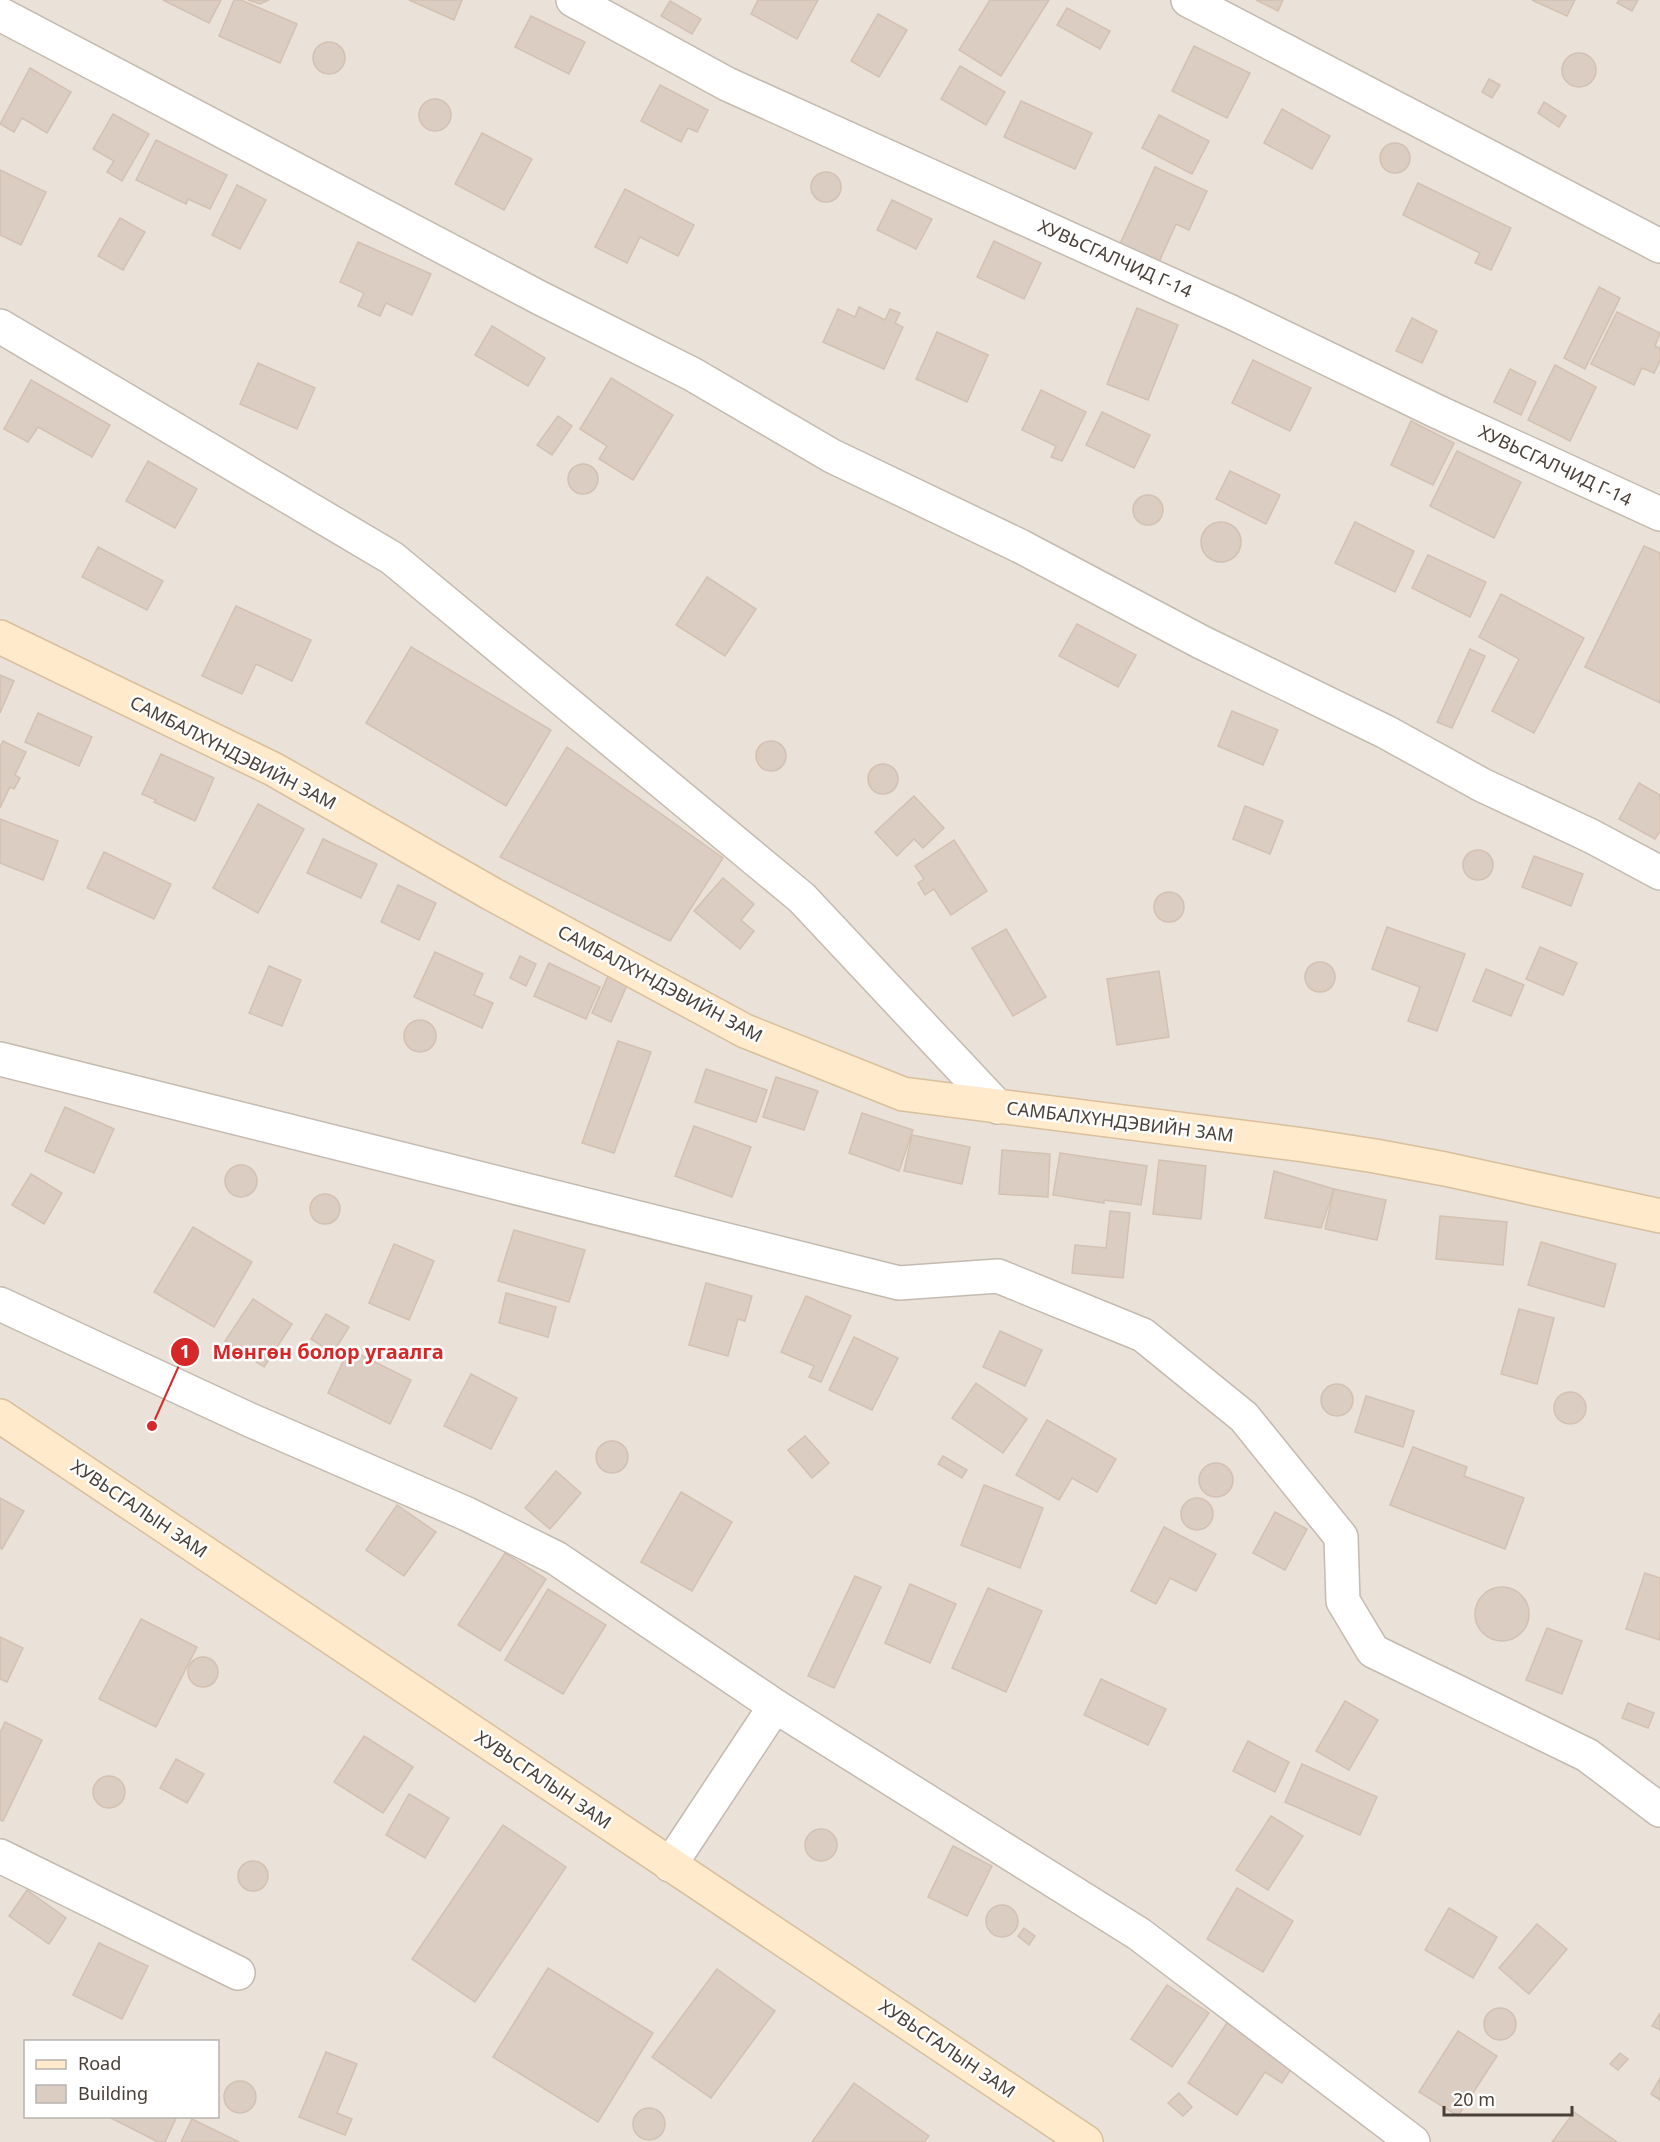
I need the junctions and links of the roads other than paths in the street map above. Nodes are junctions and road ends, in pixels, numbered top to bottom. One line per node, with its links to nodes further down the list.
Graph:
1 (573, 0): 6 (street, ХУВЬСГАЛЧИД Г-14)
2 (1188, 0): 4 (street)
3 (0, 14): 8 (street)
4 (1660, 246)
5 (0, 326): 10 (street)
6 (1660, 514)
7 (0, 637): 10 (street, САМБАЛХҮНДЭВИЙН ЗАМ)
8 (1660, 873)
9 (0, 1059): 15 (street)
10 (998, 1107): 11 (street, САМБАЛХҮНДЭВИЙН ЗАМ)
11 (1660, 1216)
12 (0, 1304): 14 (street)
13 (0, 1416): 17 (street, ХУВЬСГАЛЫН ЗАМ)
14 (775, 1706): 17 (street); 20 (street)
15 (1660, 1810)
16 (0, 1856): 18 (street)
17 (670, 1865): 19 (street, ХУВЬСГАЛЫН ЗАМ)
18 (238, 1973)
19 (1086, 2142)
20 (1413, 2142)

